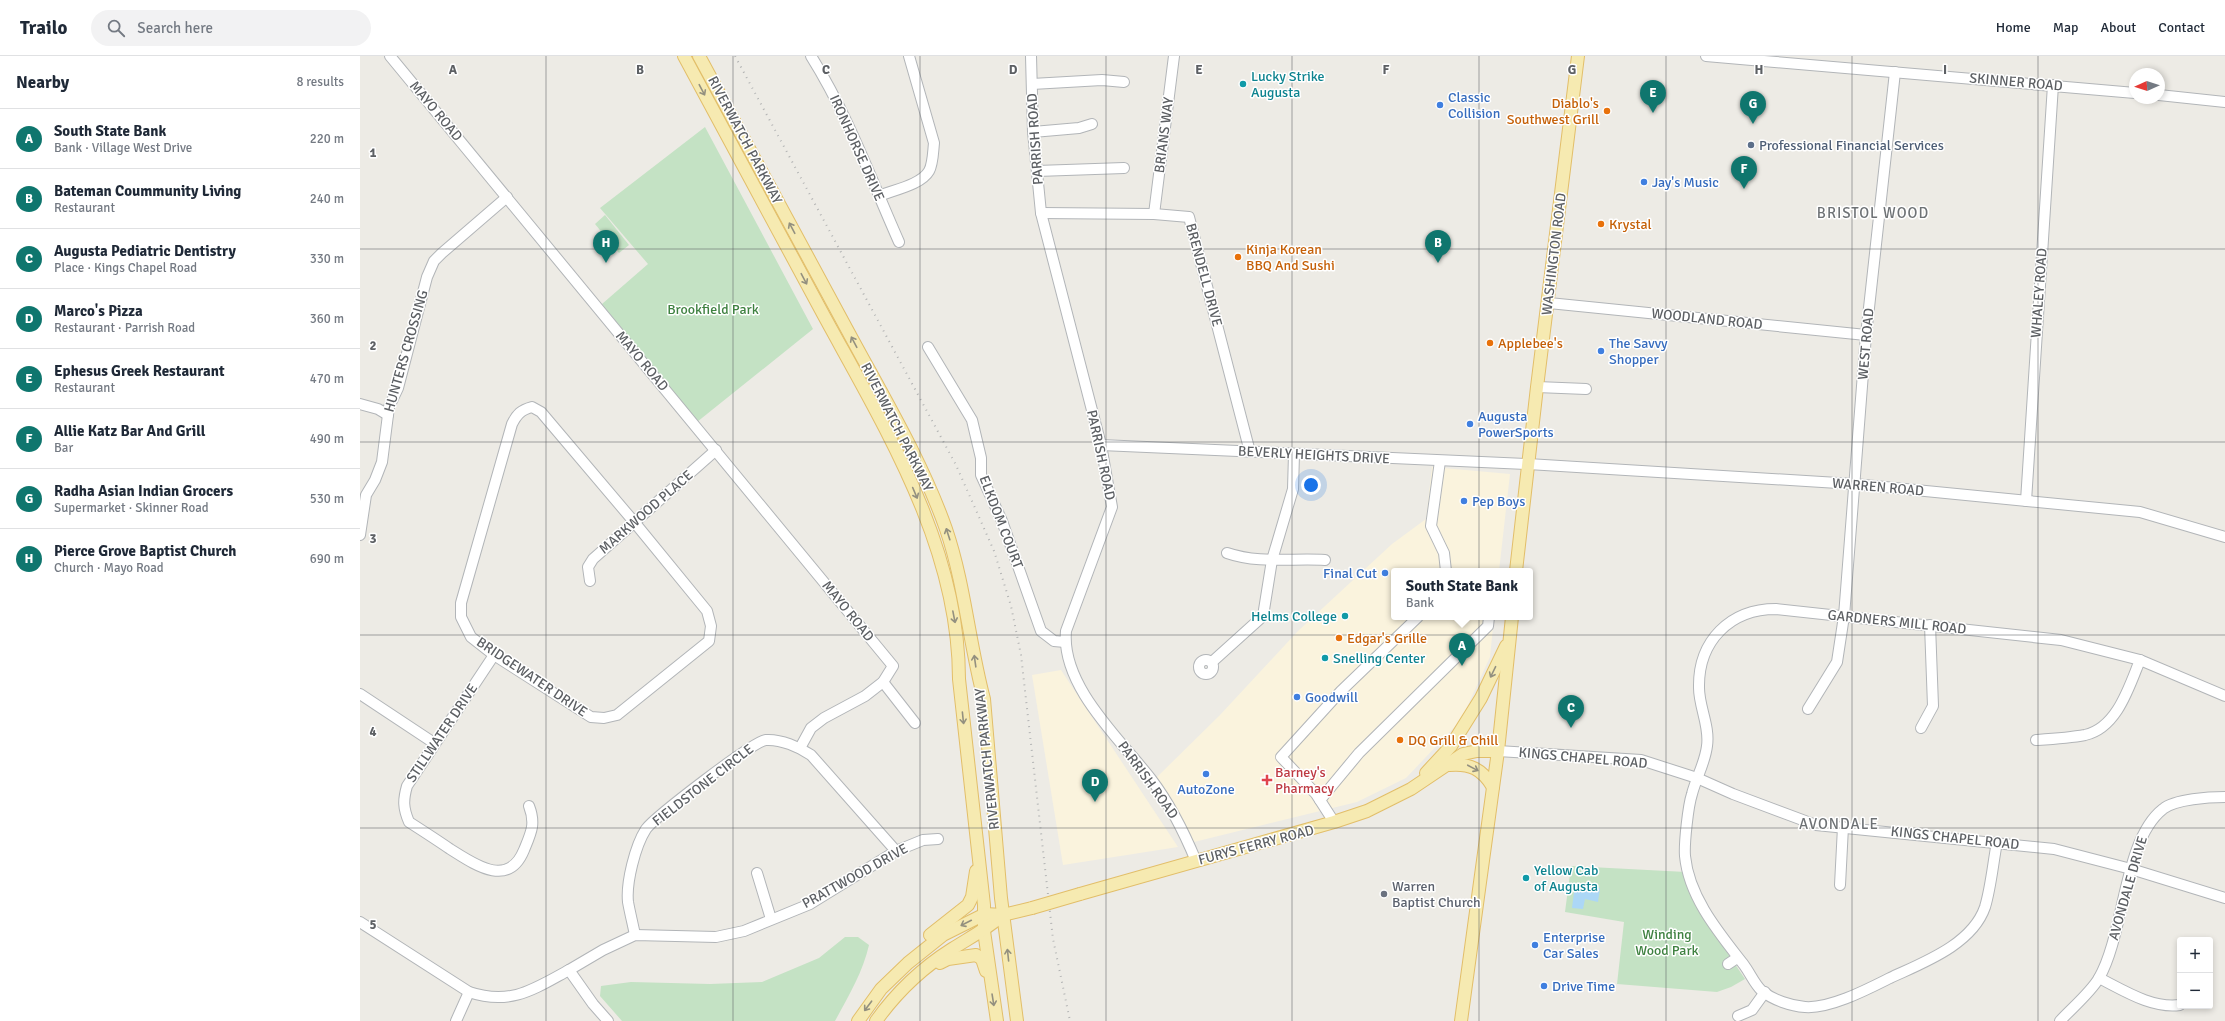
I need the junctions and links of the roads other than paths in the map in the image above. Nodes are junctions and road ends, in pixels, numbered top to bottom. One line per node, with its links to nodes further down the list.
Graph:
1 (390, 56): 22 (street, MAYO ROAD)
2 (684, 56): 82 (main road, RIVERWATCH PARKWAY, one-way to 82)
3 (699, 56): 89 (main road, RIVERWATCH PARKWAY, one-way to 3)
4 (811, 56): 21 (street, IRONHORSE DRIVE)
5 (909, 56): 21 (street)
6 (1031, 56): 12 (street, PARRISH ROAD)
7 (1174, 56): 24 (street, BRIANS WAY)
8 (1578, 56): 26 (main road, WASHINGTON ROAD)
9 (1706, 56): 10 (street, SKINNER ROAD)
10 (1895, 72): 13 (street, SKINNER ROAD); 27 (street, WEST ROAD)
11 (1124, 82): 12 (street)
12 (1032, 84): 18 (street, PARRISH ROAD)
13 (2053, 85): 14 (street, SKINNER ROAD); 40 (street, WHALEY ROAD)
14 (2129, 92)
15 (2165, 96): 16 (street)
16 (2225, 102)
17 (1092, 124): 18 (street)
18 (1033, 132): 20 (street, PARRISH ROAD)
19 (1124, 168): 20 (street)
20 (1037, 171): 23 (street, PARRISH ROAD)
21 (879, 196): 25 (street, IRONHORSE DRIVE)
22 (507, 197): 32 (street, HUNTERS CROSSING); 34 (street, MAYO ROAD)
23 (1041, 213): 24 (street, BRENDELL DRIVE); 33 (street, PARRISH ROAD)
24 (1154, 214): 35 (street, BRENDELL DRIVE)
25 (899, 242)
26 (1549, 303): 27 (street, WOODLAND ROAD); 29 (main road, WASHINGTON ROAD)
27 (1866, 335): 39 (street, WEST ROAD)
28 (928, 347): 56 (street, ELKDOM COURT)
29 (1537, 387): 30 (street); 38 (main road, WASHINGTON ROAD)
30 (1586, 389)
31 (360, 404): 32 (street)
32 (388, 415): 42 (street, HUNTERS CROSSING)
33 (1101, 445): 35 (street, BEVERLY HEIGHTS DRIVE); 56 (street, PARRISH ROAD)
34 (716, 450): 41 (street, MARKWOOD PLACE); 60 (street, MAYO ROAD)
35 (1250, 452): 36 (street, BEVERLY HEIGHTS DRIVE)
36 (1294, 454): 37 (street, BEVERLY HEIGHTS DRIVE); 45 (street)
37 (1440, 461): 38 (street, BEVERLY HEIGHTS DRIVE); 47 (street)
38 (1528, 464): 39 (street, WARREN ROAD); 48 (main road, WASHINGTON ROAD)
39 (1854, 484): 40 (street, WARREN ROAD); 50 (street, WEST ROAD)
40 (2026, 501): 43 (street, WARREN ROAD)
41 (635, 522): 49 (street, MARKWOOD PLACE); 57 (street, BRIDGEWATER DRIVE); 57 (street, BRIDGEWATER DRIVE)
42 (360, 535)
43 (2225, 537)
44 (1227, 553): 45 (street)
45 (1272, 560): 46 (street); 59 (street)
46 (1325, 560)
47 (1446, 568)
48 (1516, 568)
49 (590, 581)
50 (1844, 616): 54 (street, GARDNERS MILL ROAD); 63 (street, WEST ROAD); 71 (street, GARDNERS MILL ROAD)
51 (1415, 620): 75 (street)
52 (1489, 620): 75 (street)
53 (1512, 620): 55 (main road)
54 (1930, 626): 58 (street, GARDNERS MILL ROAD); 65 (street)
55 (1510, 637): 69 (main road); 73 (main road, one-way to 73)
56 (1065, 642): 83 (street, PARRISH ROAD)
57 (494, 655): 67 (street, STILLWATER DRIVE)
58 (2140, 660): 62 (street, GARDNERS MILL ROAD); 66 (street)
59 (1212, 662)
60 (882, 682): 64 (street); 68 (street)
61 (360, 694): 67 (street)
62 (2225, 696)
63 (1808, 709)
64 (915, 723)
65 (1921, 728)
66 (2036, 740)
67 (434, 743): 76 (street, STILLWATER DRIVE)
68 (800, 748): 81 (street, FIELDSTONE CIRCLE); 93 (street, FIELDSTONE CIRCLE)
69 (1498, 751): 70 (main road, FURYS FERRY ROAD); 71 (street, KINGS CHAPEL ROAD); 72 (main road)
70 (1446, 766): 72 (main road, one-way to 72); 73 (main road, FURYS FERRY ROAD)
71 (1697, 778): 78 (street, KINGS CHAPEL ROAD); 94 (street, GARDNERS MILL ROAD)
72 (1493, 787): 111 (main road)
73 (1411, 789): 77 (main road, FURYS FERRY ROAD)
74 (2225, 797): 84 (street, AVONDALE DRIVE)
75 (1320, 800): 77 (street)
76 (529, 806)
77 (1334, 822): 83 (main road, FURYS FERRY ROAD)
78 (1843, 827): 80 (street, KINGS CHAPEL ROAD); 86 (street)
79 (938, 839): 81 (street, PRATTWOOD DRIVE)
80 (1997, 842): 84 (street, KINGS CHAPEL ROAD); 102 (street)
81 (896, 852): 90 (street, PRATTWOOD DRIVE)
82 (978, 854): 88 (main road, RIVERWATCH PARKWAY); 95 (main road)
83 (1196, 861): 89 (main road, FURYS FERRY ROAD, bridge)
84 (2131, 869): 87 (street, KINGS CHAPEL ROAD); 99 (street, AVONDALE DRIVE)
85 (757, 873): 90 (street)
86 (1840, 885)
87 (2225, 898)
88 (985, 914): 89 (main road, FURYS FERRY ROAD); 92 (main road, RIVERWATCH PARKWAY); 95 (main road, FURYS FERRY ROAD, one-way to 95)
89 (1003, 915): 92 (main road, FURYS FERRY ROAD); 110 (main road, RIVERWATCH PARKWAY, one-way to 89)
90 (771, 919): 93 (street, PRATTWOOD DRIVE)
91 (360, 922): 101 (street, PRATTWOOD DRIVE)
92 (984, 931): 98 (main road, FURYS FERRY ROAD); 100 (main road, RIVERWATCH PARKWAY)
93 (635, 935): 97 (street, PRATTWOOD DRIVE)
94 (1738, 958): 96 (street); 102 (street, GARDNERS MILL ROAD)
95 (908, 963): 107 (main road, FURYS FERRY ROAD, one-way to 107)
96 (1728, 964)
97 (569, 970): 101 (street, PRATTWOOD DRIVE); 106 (street)
98 (917, 975): 100 (main road); 108 (main road, FURYS FERRY ROAD)
99 (2099, 978): 103 (street); 112 (street, AVONDALE DRIVE)
100 (991, 983): 109 (main road, RIVERWATCH PARKWAY, one-way to 109)
101 (469, 992): 105 (street)
102 (1765, 992): 104 (street)
103 (2177, 1005)
104 (1738, 1016)
105 (456, 1021)
106 (608, 1021)
107 (858, 1021)
108 (876, 1021)
109 (997, 1021)
110 (1017, 1021)
111 (1461, 1021)
112 (2060, 1021)

